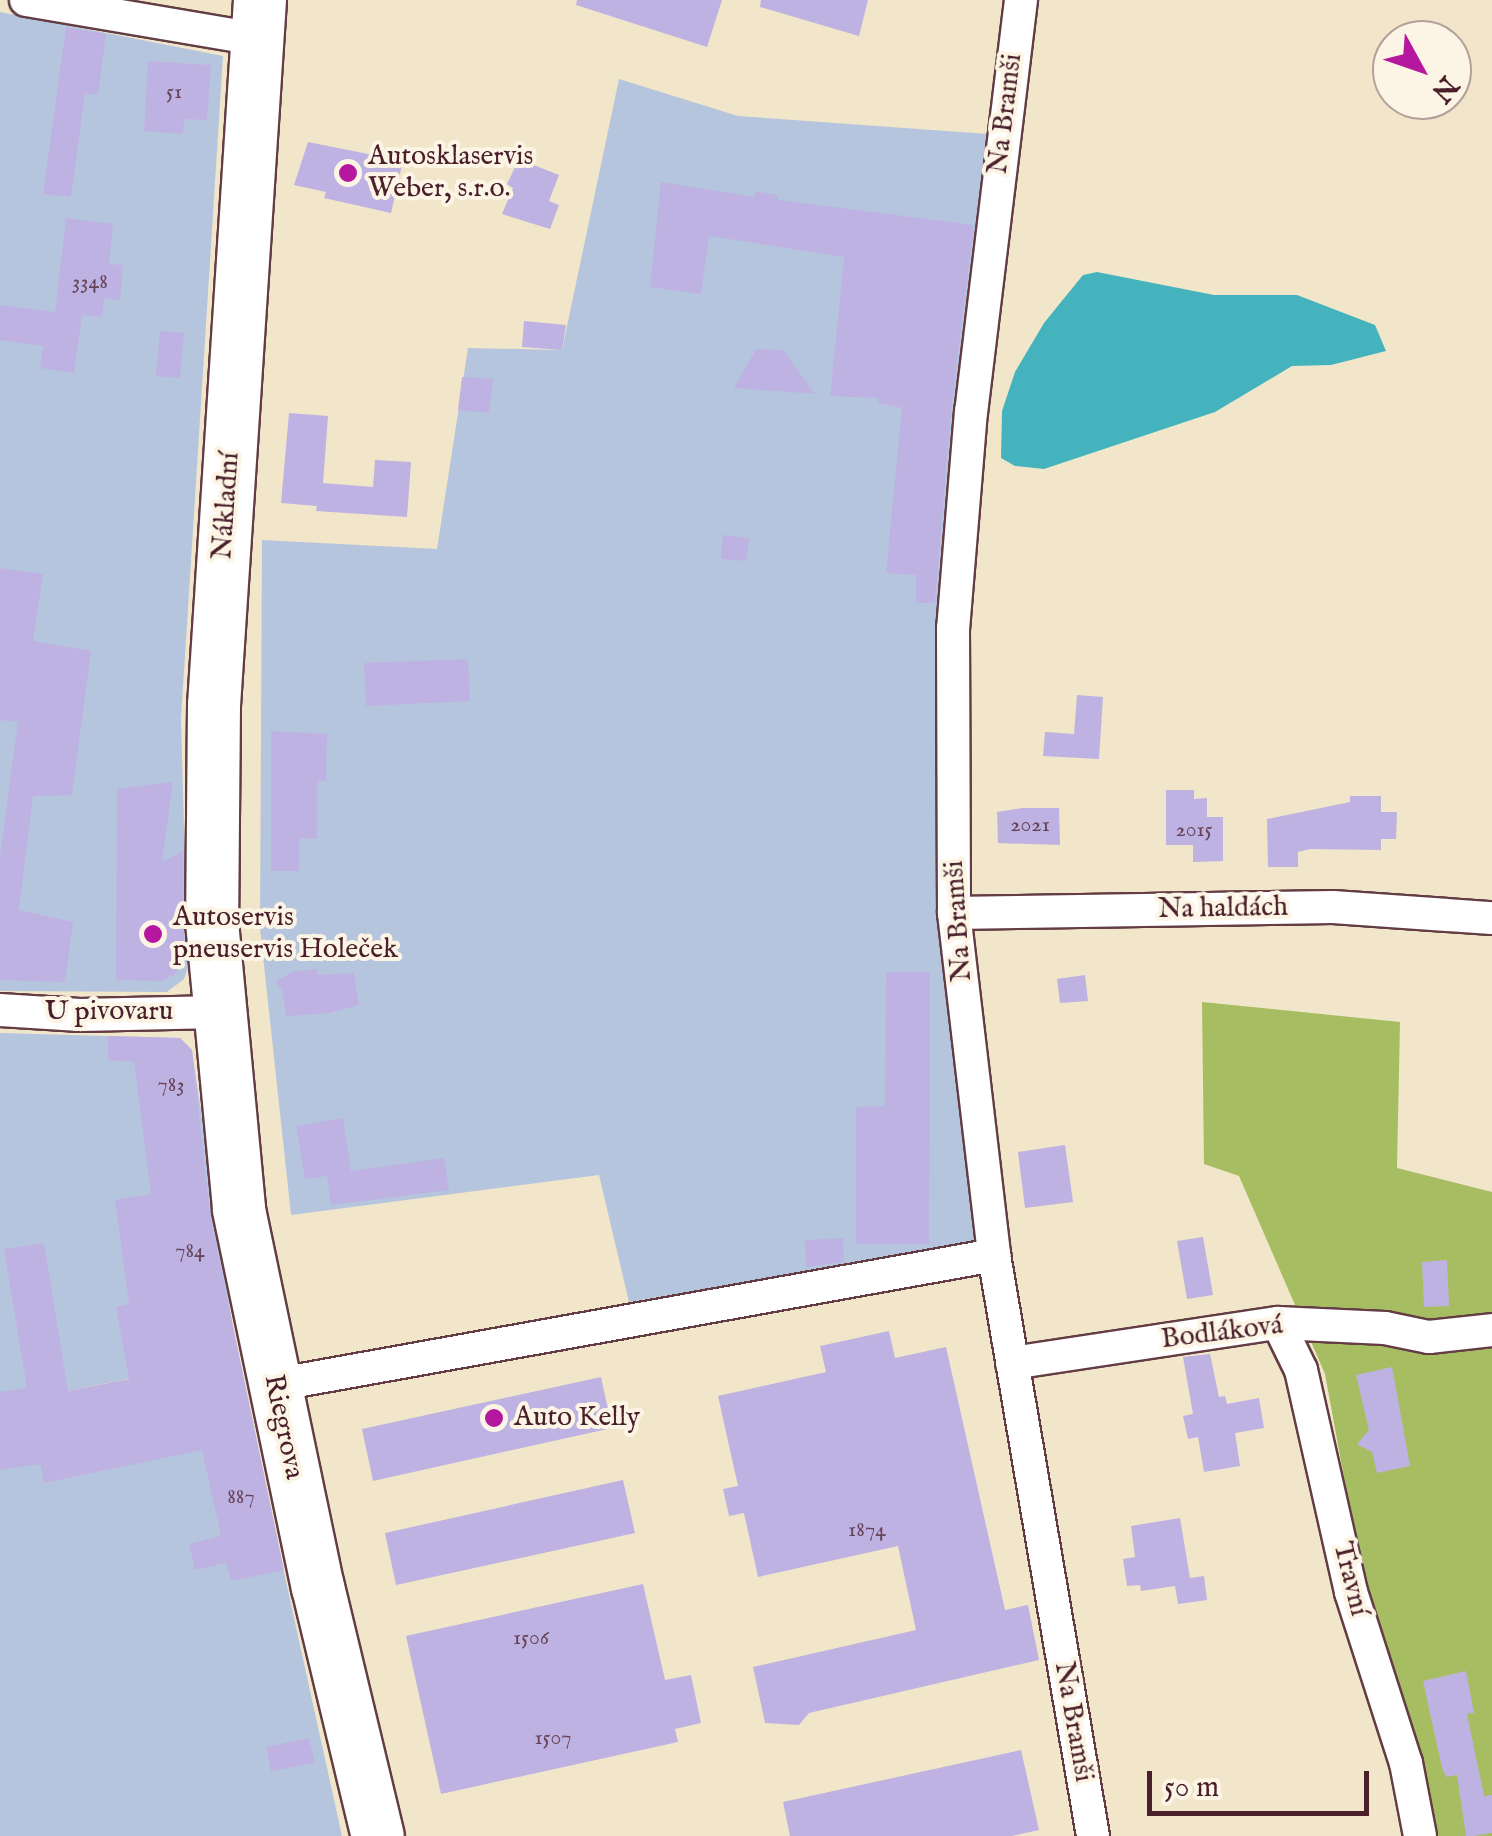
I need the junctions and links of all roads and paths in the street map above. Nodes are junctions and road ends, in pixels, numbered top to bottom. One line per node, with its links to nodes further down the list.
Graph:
1 (26, 0): 3 (street)
2 (1021, 0): 4 (street, Na Bramši)
3 (258, 20): 7 (main road, Nákladní)
4 (954, 913): 5 (street, Na haldách); 8 (street, Na Bramši)
5 (1492, 918)
6 (0, 1010): 7 (street, U pivovaru)
7 (219, 1012): 12 (main road, Riegrova)
8 (994, 1254): 11 (street, Na Bramši); 12 (street)
9 (1278, 1323): 10 (street, Bodláková); 11 (street, Bodláková); 15 (street, Travní)
10 (1492, 1330)
11 (1012, 1363): 14 (street, Na Bramši)
12 (274, 1385): 13 (main road, Riegrova)
13 (378, 1836)
14 (1093, 1836)
15 (1420, 1836)

